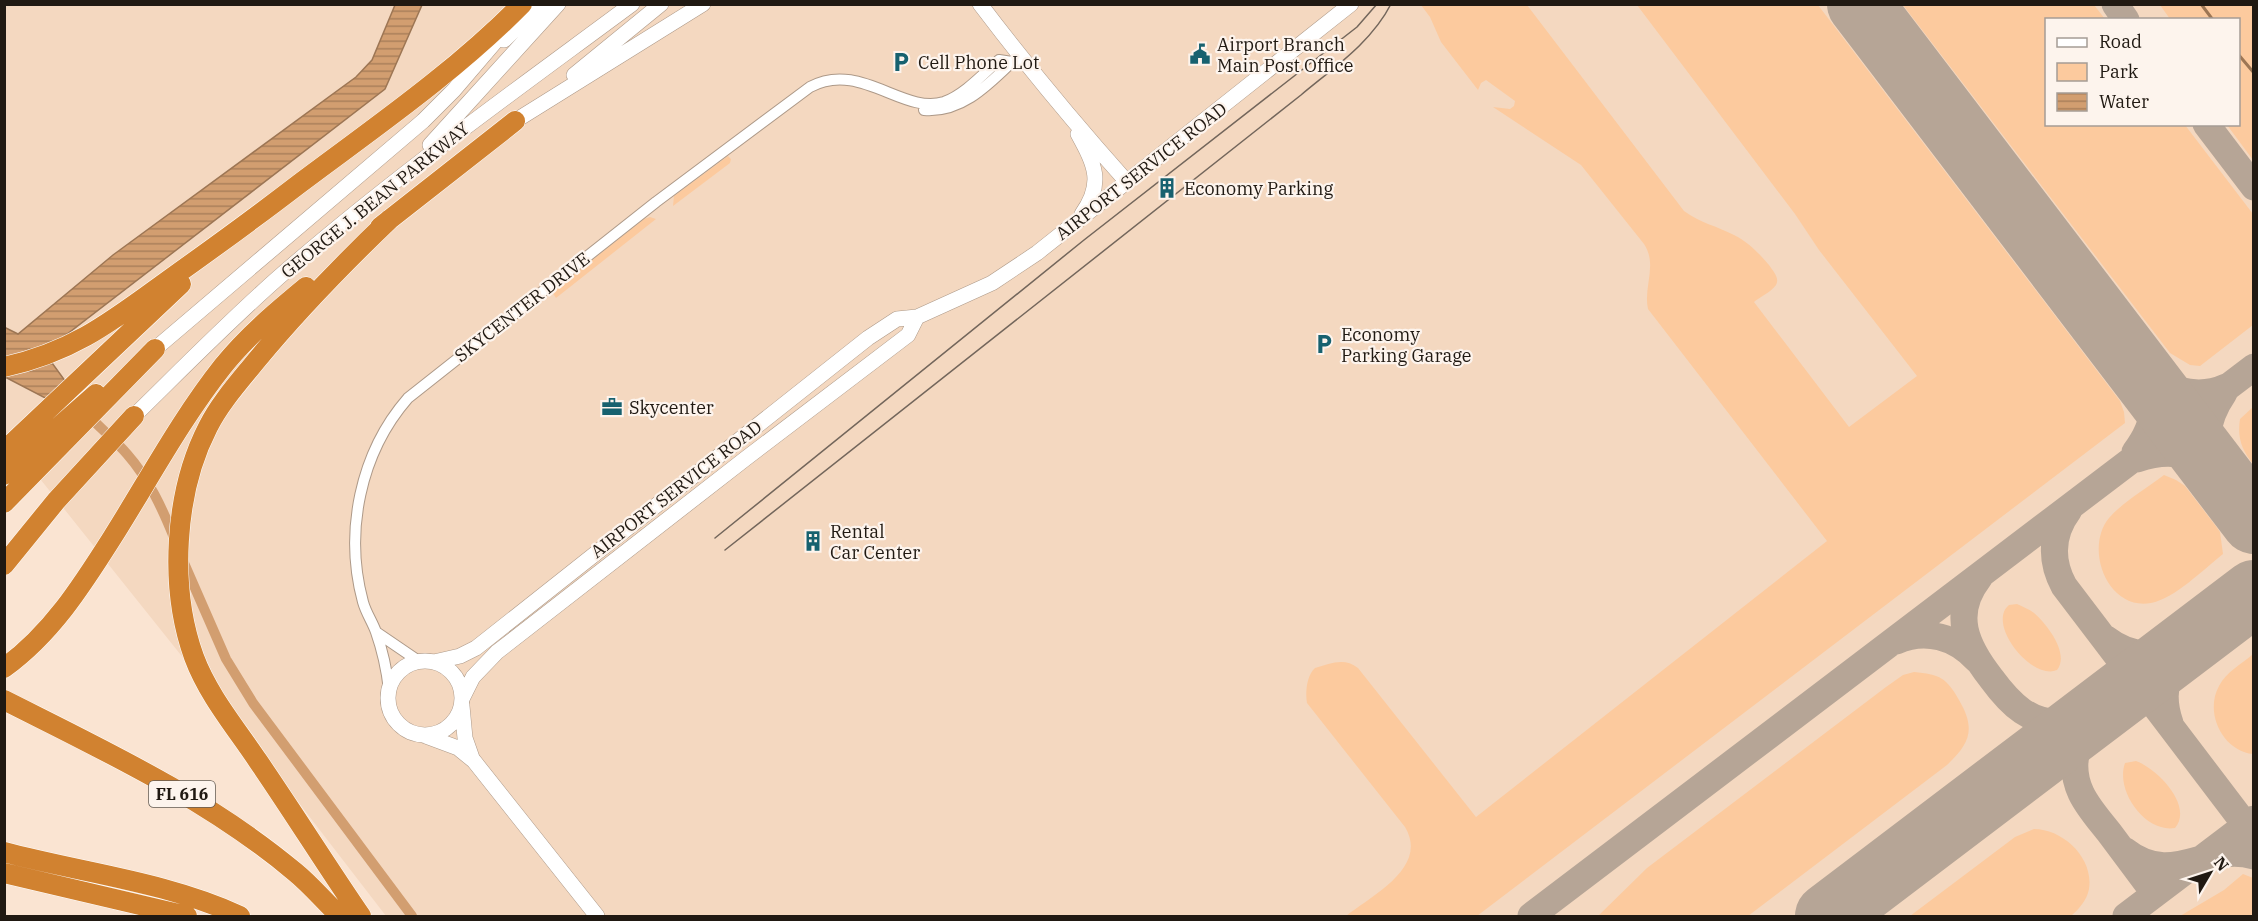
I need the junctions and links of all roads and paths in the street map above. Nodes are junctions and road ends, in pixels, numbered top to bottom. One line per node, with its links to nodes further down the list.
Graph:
1 (524, 4): 10 (street, GEORGE J. BEAN PARKWAY); 17 (highway)
2 (541, 4): 10 (street)
3 (558, 4): 14 (street)
4 (632, 4): 14 (street, GEORGE J. BEAN PARKWAY)
5 (661, 4): 12 (street)
6 (703, 4): 12 (street)
7 (980, 4): 9 (street)
8 (1351, 4): 13 (street, AIRPORT SERVICE ROAD)
9 (1015, 59): 11 (street); 27 (street, SKYCENTER DRIVE)
10 (454, 90): 19 (street, GEORGE J. BEAN PARKWAY)
11 (1062, 109): 13 (street); 16 (street)
12 (515, 121): 15 (highway)
13 (1127, 182): 16 (street, AIRPORT SERVICE ROAD)
14 (380, 193): 22 (street, GEORGE J. BEAN PARKWAY)
15 (390, 219): 29 (highway); 40 (highway)
16 (1075, 223): 18 (street, AIRPORT SERVICE ROAD)
17 (247, 224): 20 (highway); 23 (highway)
18 (917, 317): 28 (street, AIRPORT SERVICE ROAD); 32 (street, AIRPORT SERVICE ROAD)
19 (155, 349): 21 (highway)
20 (4, 367)
21 (106, 392): 24 (highway); 25 (highway)
22 (134, 416): 26 (highway)
23 (4, 451)
24 (4, 476)
25 (4, 502)
26 (4, 565)
27 (376, 632): 28 (street); 30 (street, SKYCENTER DRIVE)
28 (427, 662): 30 (street); 32 (street)
29 (4, 668)
30 (389, 690): 33 (street)
31 (4, 700): 39 (highway, FL 616)
32 (462, 701): 33 (street); 34 (street)
33 (423, 735): 34 (street)
34 (474, 761): 41 (street)
35 (4, 852): 38 (highway)
36 (4, 873): 37 (highway)
37 (187, 916)
38 (240, 916)
39 (340, 916)
40 (361, 916)
41 (597, 916)

